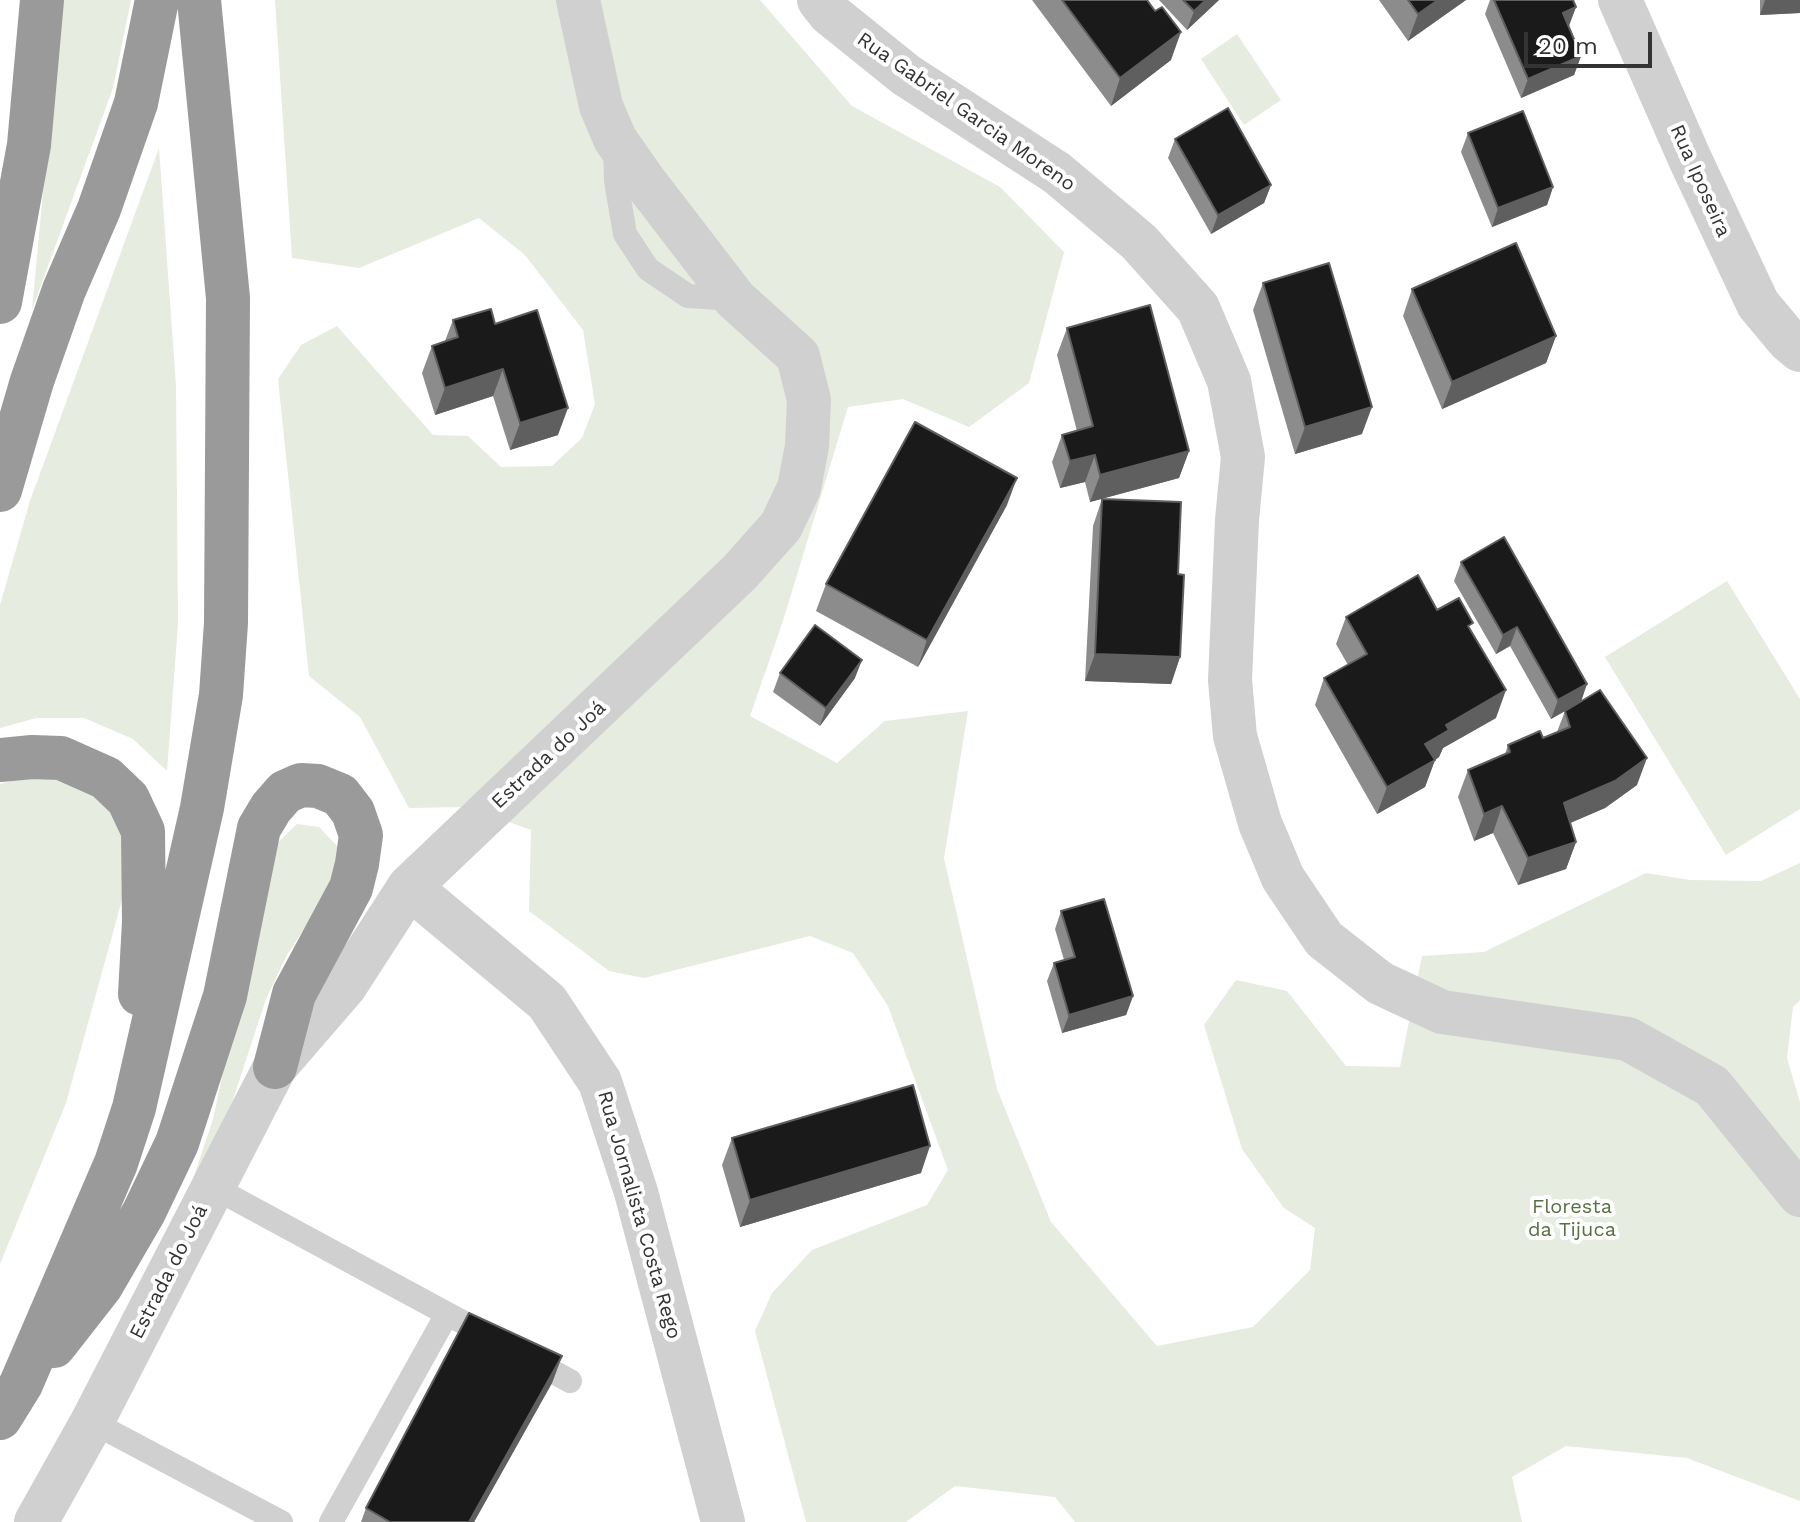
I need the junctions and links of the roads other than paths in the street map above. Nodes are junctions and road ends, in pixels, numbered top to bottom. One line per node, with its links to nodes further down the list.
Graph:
1 (42, 0): 7 (highway)
2 (157, 0): 9 (highway)
3 (199, 0): 13 (highway)
4 (578, 0): 11 (street, Estrada do Joá)
5 (819, 0): 15 (street, Rua Gabriel Garcia Moreno)
6 (1620, 0): 8 (street, Rua Iposeira)
7 (0, 302)
8 (1800, 350)
9 (0, 490)
10 (0, 760): 13 (highway)
11 (409, 887): 12 (street, Estrada do Joá); 23 (street, Rua Jornalista Costa Rego)
12 (275, 1067): 14 (street, Estrada do Joá); 18 (highway)
13 (134, 1108): 18 (highway)
14 (213, 1187): 16 (lane); 19 (street, Estrada do Joá)
15 (1800, 1195)
16 (447, 1314): 17 (lane); 22 (lane)
17 (570, 1381)
18 (10, 1401)
19 (92, 1422): 20 (street, Estrada do Joá); 21 (lane)
20 (36, 1522)
21 (281, 1522)
22 (331, 1522)
23 (723, 1522)

